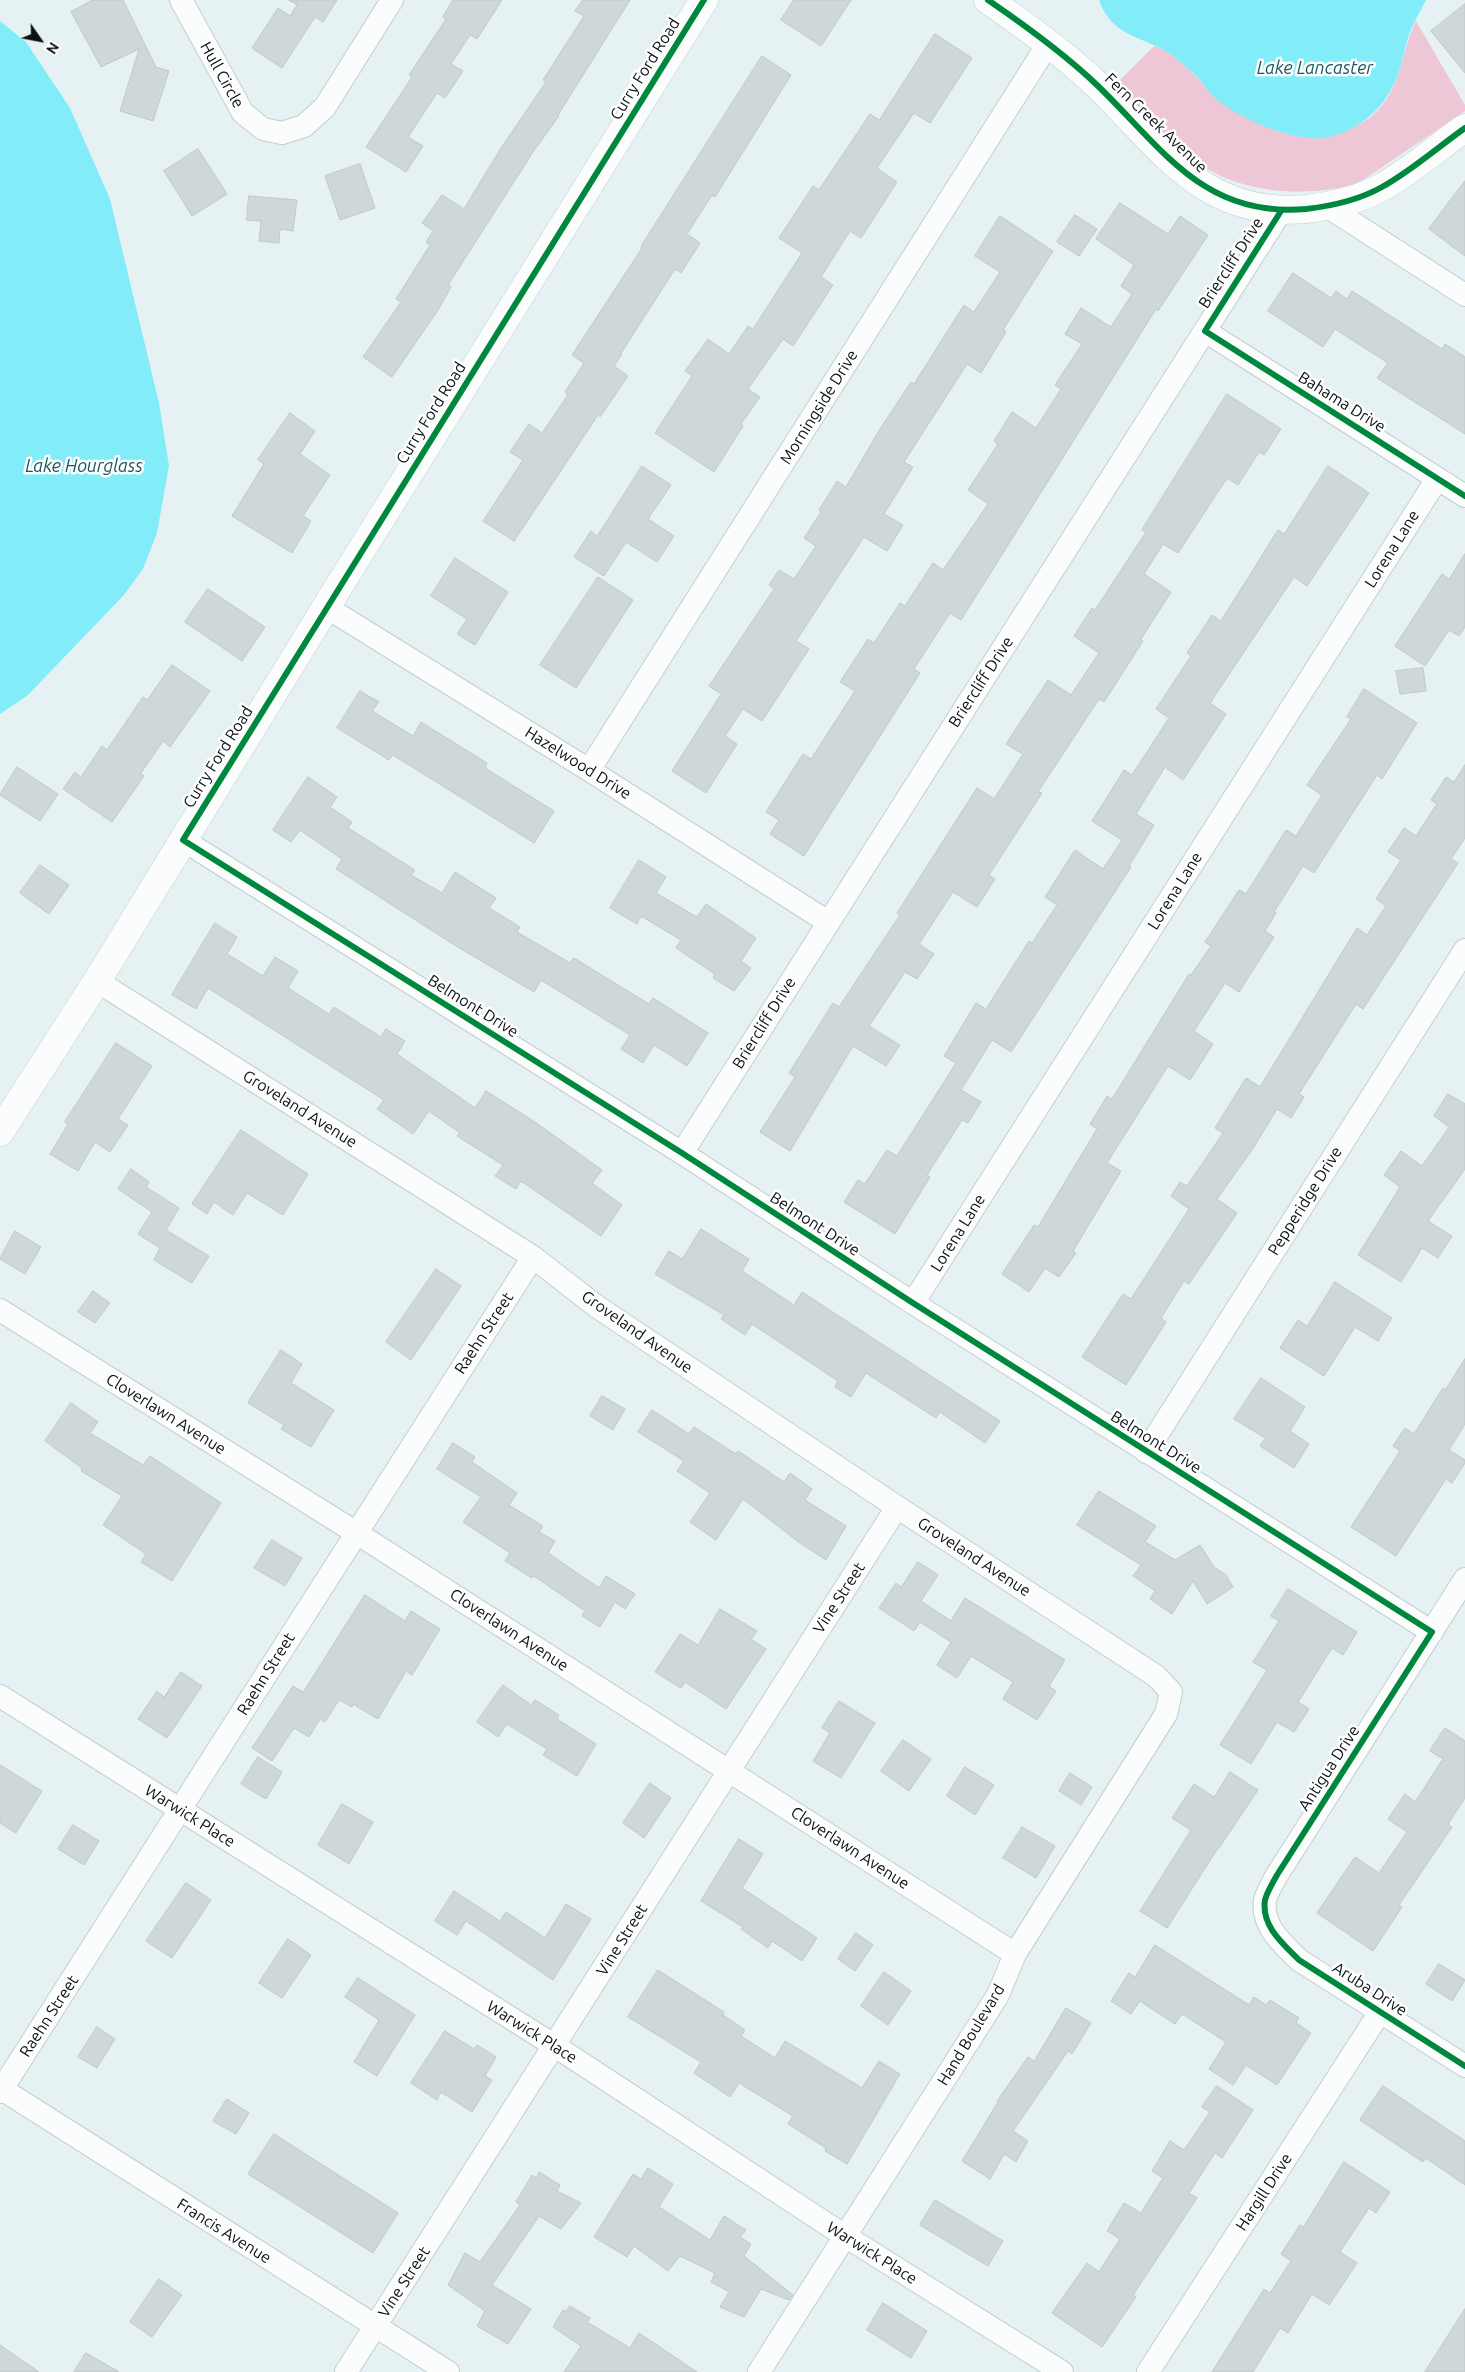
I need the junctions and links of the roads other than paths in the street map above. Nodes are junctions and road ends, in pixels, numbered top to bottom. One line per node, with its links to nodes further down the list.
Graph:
1 (181, 0): 2 (street, Hull Circle)
2 (392, 0)
3 (704, 0): 13 (street, Curry Ford Road)
4 (988, 0): 5 (street, Fern Creek Avenue)
5 (1048, 44): 8 (street, Fern Creek Avenue); 14 (street, Morningside Drive)
6 (1465, 128): 7 (street)
7 (1328, 207): 8 (street, Fern Creek Avenue); 9 (street)
8 (1281, 211): 10 (street, Briercliff Drive)
9 (1465, 295)
10 (1205, 331): 11 (street, Bahama Drive); 16 (street, Briercliff Drive)
11 (1437, 479): 12 (street, Bahama Drive); 22 (street, Lorena Lane)
12 (1465, 496)
13 (326, 607): 14 (street, Hazelwood Drive); 15 (street, Curry Ford Road)
14 (589, 770): 16 (street, Hazelwood Drive)
15 (183, 840): 18 (street, Curry Ford Road); 20 (street, Belmont Drive)
16 (828, 922): 20 (street, Briercliff Drive)
17 (1465, 950): 24 (street, Pepperidge Drive)
18 (97, 981): 19 (street, Curry Ford Road); 21 (street, Groveland Avenue)
19 (0, 1132)
20 (682, 1153): 22 (street, Belmont Drive)
21 (533, 1256): 25 (street, Groveland Avenue); 26 (street, Raehn Street)
22 (913, 1303): 24 (street, Belmont Drive)
23 (0, 1310): 26 (street, Cloverlawn Avenue)
24 (1146, 1452): 28 (street, Belmont Drive)
25 (897, 1507): 29 (street, Groveland Avenue); 31 (street, Vine Street)
26 (355, 1532): 31 (street, Cloverlawn Avenue); 32 (street, Raehn Street)
27 (1465, 1579): 28 (street, Antigua Drive)
28 (1432, 1632): 33 (street, Antigua Drive)
29 (1171, 1692): 34 (street, Hand Boulevard)
30 (0, 1696): 32 (street, Warwick Place)
31 (729, 1770): 34 (street, Cloverlawn Avenue); 36 (street, Vine Street)
32 (180, 1811): 36 (street, Warwick Place); 38 (street, Raehn Street)
33 (1268, 1924): 35 (street, Aruba Drive)
34 (1015, 1954): 39 (street, Hand Boulevard)
35 (1380, 2012): 37 (street, Aruba Drive); 45 (street, Hargill Drive)
36 (554, 2046): 39 (street, Warwick Place); 40 (street, Vine Street)
37 (1465, 2066)
38 (1, 2090): 40 (street, Francis Avenue)
39 (845, 2236): 43 (street, Hand Boulevard); 44 (street, Warwick Place)
40 (375, 2327): 41 (street, Vine Street); 42 (street, Francis Avenue)
41 (346, 2372)
42 (448, 2372)
43 (759, 2372)
44 (1062, 2372)
45 (1148, 2372)

